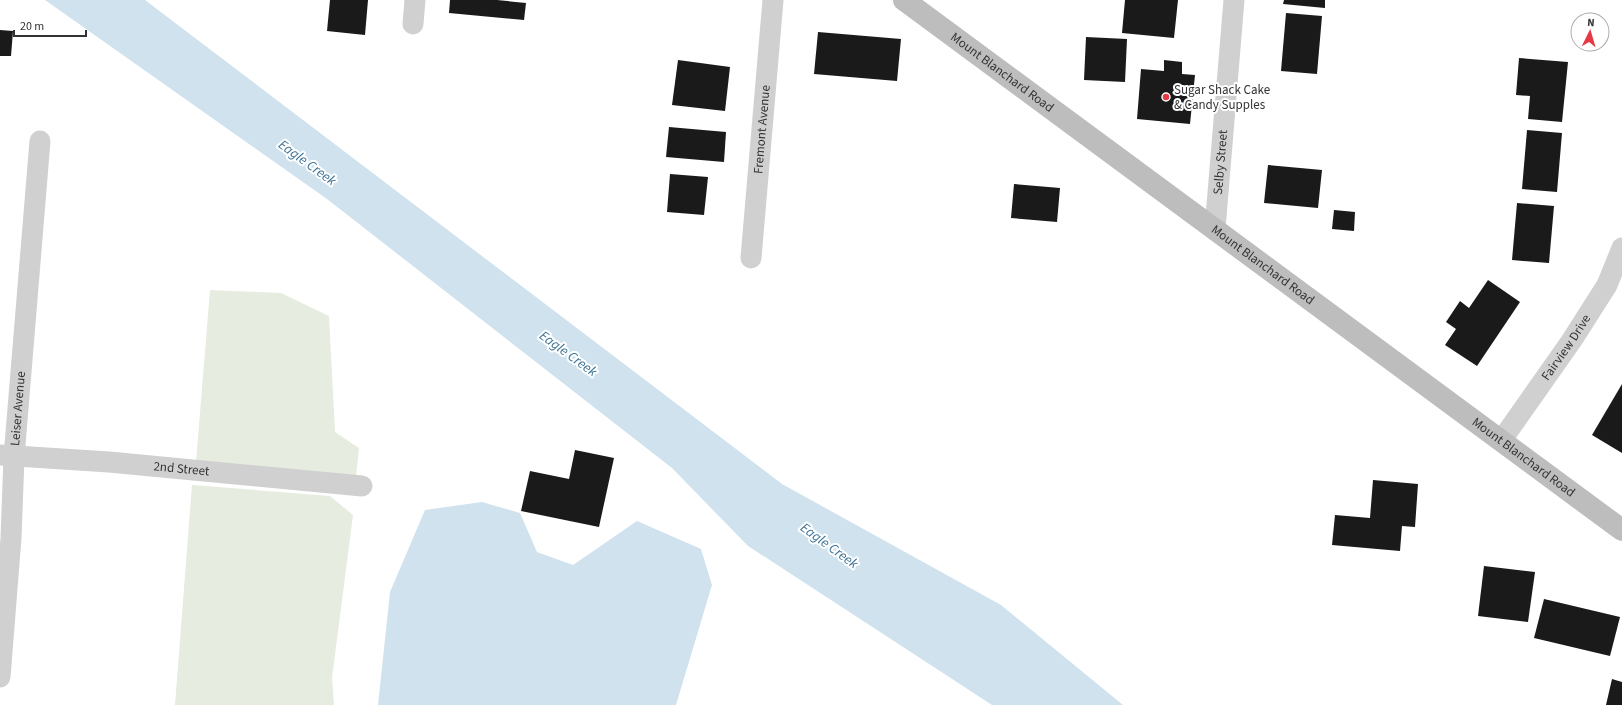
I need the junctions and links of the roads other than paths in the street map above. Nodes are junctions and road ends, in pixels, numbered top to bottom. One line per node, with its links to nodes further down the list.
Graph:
1 (415, 0): 5 (street)
2 (773, 0): 9 (street, Fremont Avenue)
3 (904, 0): 7 (main road, Mount Blanchard Road)
4 (1234, 0): 7 (street, Selby Street)
5 (413, 24)
6 (40, 141): 11 (street, Leiser Avenue)
7 (1214, 229): 10 (main road, Mount Blanchard Road)
8 (1622, 248): 10 (street, Fairview Drive)
9 (751, 258)
10 (1501, 441): 13 (main road, Mount Blanchard Road)
11 (7, 456): 12 (street, 2nd Street); 14 (street, Leiser Avenue)
12 (362, 486)
13 (1622, 530)
14 (0, 677)

